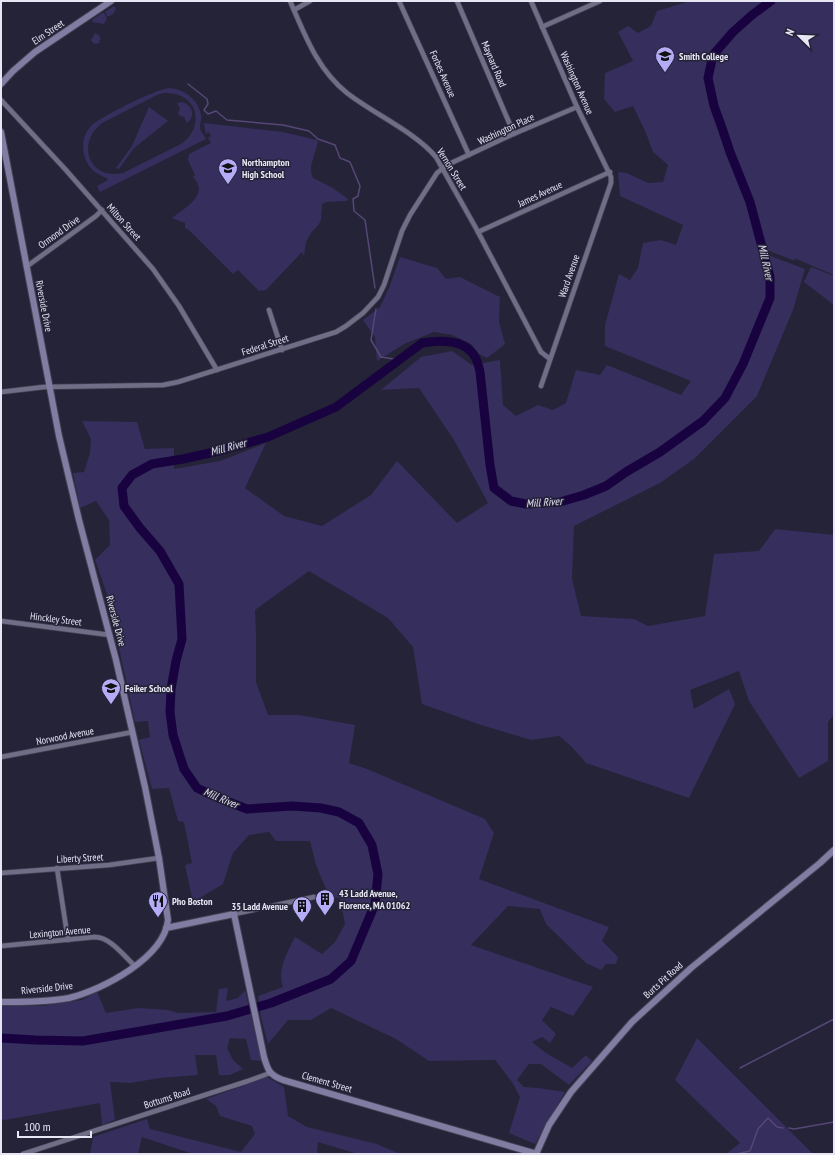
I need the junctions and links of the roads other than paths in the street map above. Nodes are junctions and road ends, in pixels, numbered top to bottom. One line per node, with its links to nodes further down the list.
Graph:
1 (111, 1): 10 (street, Elm Street)
2 (290, 1): 8 (street, Vernon Street)
3 (310, 1): 8 (street)
4 (399, 1): 15 (street, Forbes Avenue)
5 (457, 1): 14 (street, Maynard Road)
6 (531, 1): 9 (street, Washington Avenue)
7 (600, 1): 9 (street)
8 (294, 10): 16 (street, Vernon Street)
9 (542, 27): 12 (street, Washington Avenue)
10 (1, 84)
11 (1, 100): 18 (street, Milton Street)
12 (577, 107): 14 (street, Washington Place); 17 (street, Washington Avenue)
13 (1, 132): 20 (street, Riverside Drive)
14 (514, 134): 15 (street, Washington Place)
15 (469, 155): 16 (street, Washington Place)
16 (442, 168): 19 (street, Vernon Street); 22 (street, Federal Street)
17 (610, 172): 19 (street, James Avenue); 23 (street, Ward Avenue)
18 (102, 210): 20 (street, Ormond Drive); 24 (street, Milton Street)
19 (478, 232): 23 (street, Vernon Street)
20 (26, 267): 25 (street, Riverside Drive)
21 (269, 310): 22 (street)
22 (282, 350): 24 (street, Federal Street)
23 (550, 359): 26 (street, Ward Avenue)
24 (217, 370): 25 (street, Federal Street)
25 (49, 386): 27 (street, Federal Street); 29 (street, Riverside Drive)
26 (541, 386)
27 (1, 392)
28 (1, 621): 29 (street, Hinckley Street)
29 (110, 635): 30 (street, Riverside Drive)
30 (133, 732): 31 (street, Norwood Avenue); 33 (street, Riverside Drive)
31 (1, 757)
32 (834, 850): 45 (street, Burts Pit Road)
33 (159, 858): 34 (street, Liberty Street); 38 (street, Riverside Drive)
34 (57, 868): 35 (street, Liberty Street); 39 (street)
35 (1, 873)
36 (314, 897): 37 (street)
37 (234, 914): 38 (street); 43 (street)
38 (166, 928): 41 (street, Riverside Drive)
39 (68, 940): 40 (street, Lexington Avenue); 41 (street, Lexington Avenue)
40 (1, 946)
41 (135, 966): 42 (street, Riverside Drive)
42 (1, 1002)
43 (270, 1073): 44 (street, Bottums Road); 45 (street, Clement Street)
44 (23, 1154)
45 (536, 1154)

